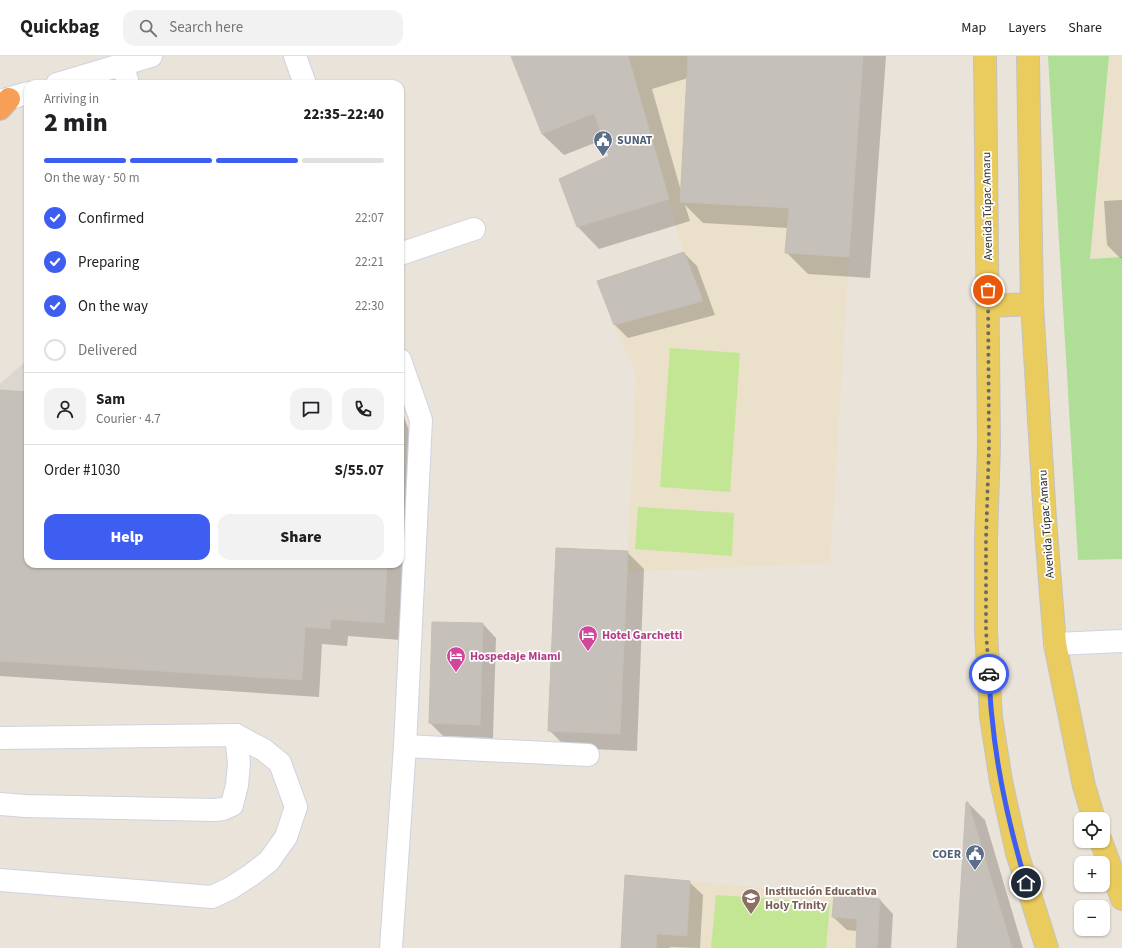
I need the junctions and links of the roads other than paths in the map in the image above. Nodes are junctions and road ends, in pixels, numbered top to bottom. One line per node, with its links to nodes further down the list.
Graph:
1 (151, 56): 5 (street)
2 (295, 56): 7 (street)
3 (985, 56): 11 (main road, Avenida Túpac Amaru)
4 (1028, 56): 10 (main road, Avenida Túpac Amaru)
5 (125, 74): 6 (street)
6 (84, 80)
7 (304, 80)
8 (474, 229): 9 (street)
9 (404, 253)
10 (1032, 304): 11 (main road); 14 (main road, Avenida Túpac Amaru)
11 (988, 306): 25 (main road, Avenida Túpac Amaru)
12 (404, 371): 17 (street)
13 (1122, 641): 14 (street)
14 (1055, 644): 20 (main road, Avenida Túpac Amaru)
15 (236, 735): 16 (street); 19 (street); 22 (street)
16 (0, 738)
17 (405, 746): 18 (street); 24 (street)
18 (588, 755)
19 (0, 804)
20 (1092, 812)
21 (1104, 848): 23 (main road)
22 (0, 880)
23 (1122, 899)
24 (391, 948)
25 (1047, 948)

